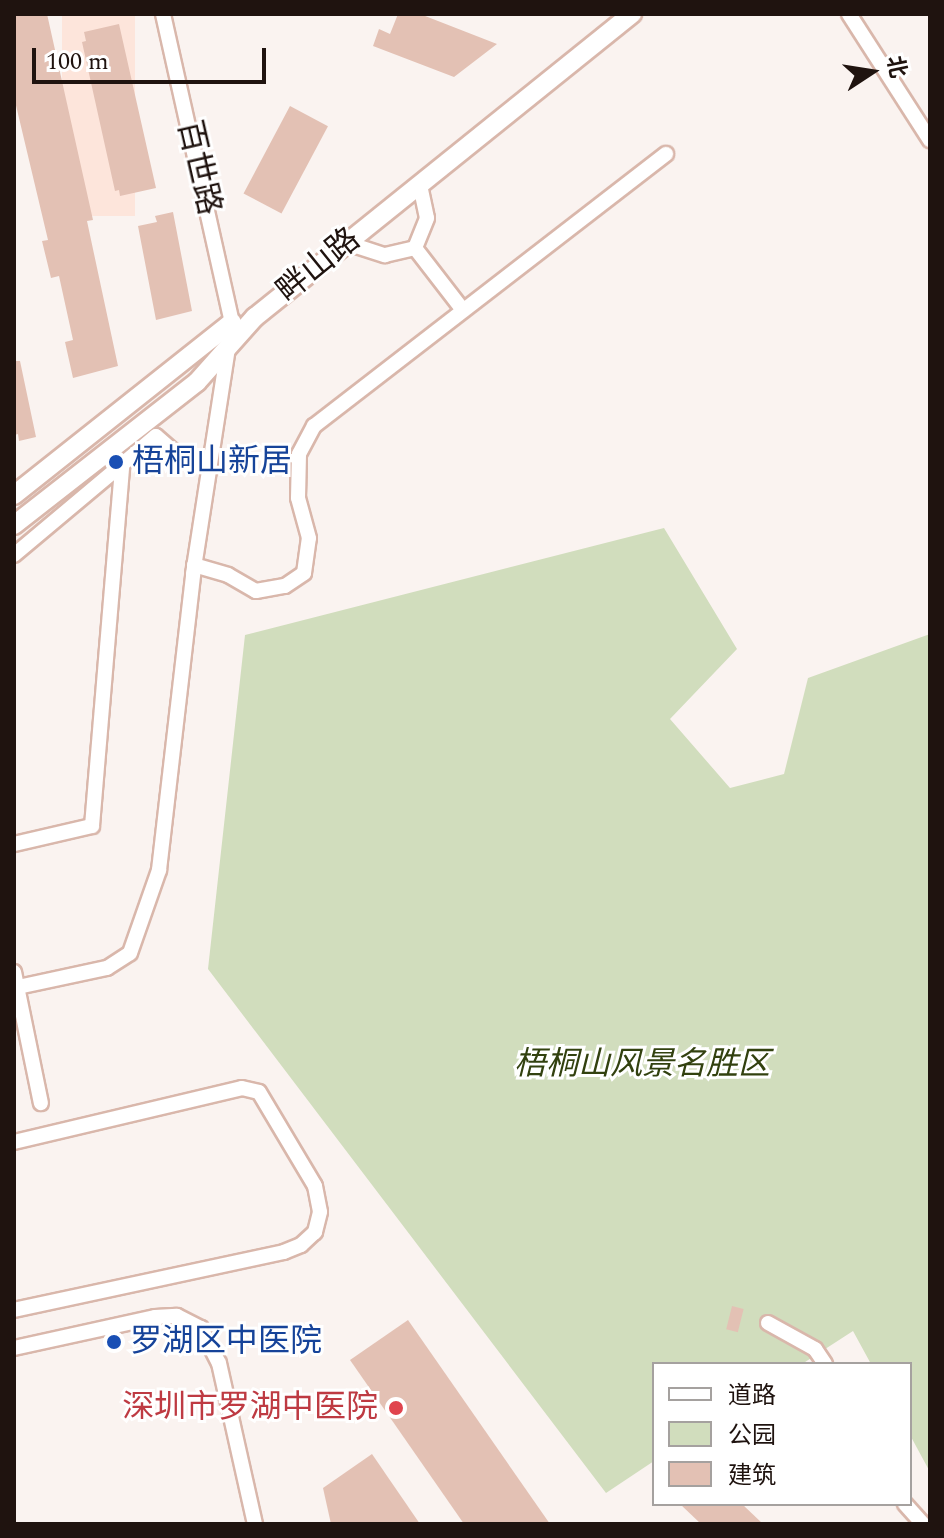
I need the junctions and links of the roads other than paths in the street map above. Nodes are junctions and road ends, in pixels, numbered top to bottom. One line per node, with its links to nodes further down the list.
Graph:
1 (163, 14): 10 (street, 百世路)
2 (632, 14): 6 (street, 畔山路)
3 (849, 14): 4 (street)
4 (930, 140)
5 (666, 154): 9 (street)
6 (420, 184): 7 (street, 畔山路); 8 (street)
7 (347, 243): 8 (street); 11 (street, 畔山路)
8 (415, 248): 9 (street)
9 (463, 310): 17 (street)
10 (232, 322): 14 (street)
11 (228, 347): 15 (street, 畔山路); 17 (street)
12 (182, 459): 13 (street)
13 (122, 465): 16 (street); 18 (street)
14 (14, 495)
15 (14, 525)
16 (14, 556)
17 (194, 565): 20 (street)
18 (14, 844)
19 (14, 972): 20 (street)
20 (18, 987): 21 (street)
21 (41, 1103)
22 (14, 1142): 23 (street)
23 (14, 1310)
24 (768, 1323): 26 (street)
25 (14, 1348): 28 (street)
26 (824, 1362)
27 (907, 1506): 29 (street)
28 (255, 1524)
29 (923, 1524)

